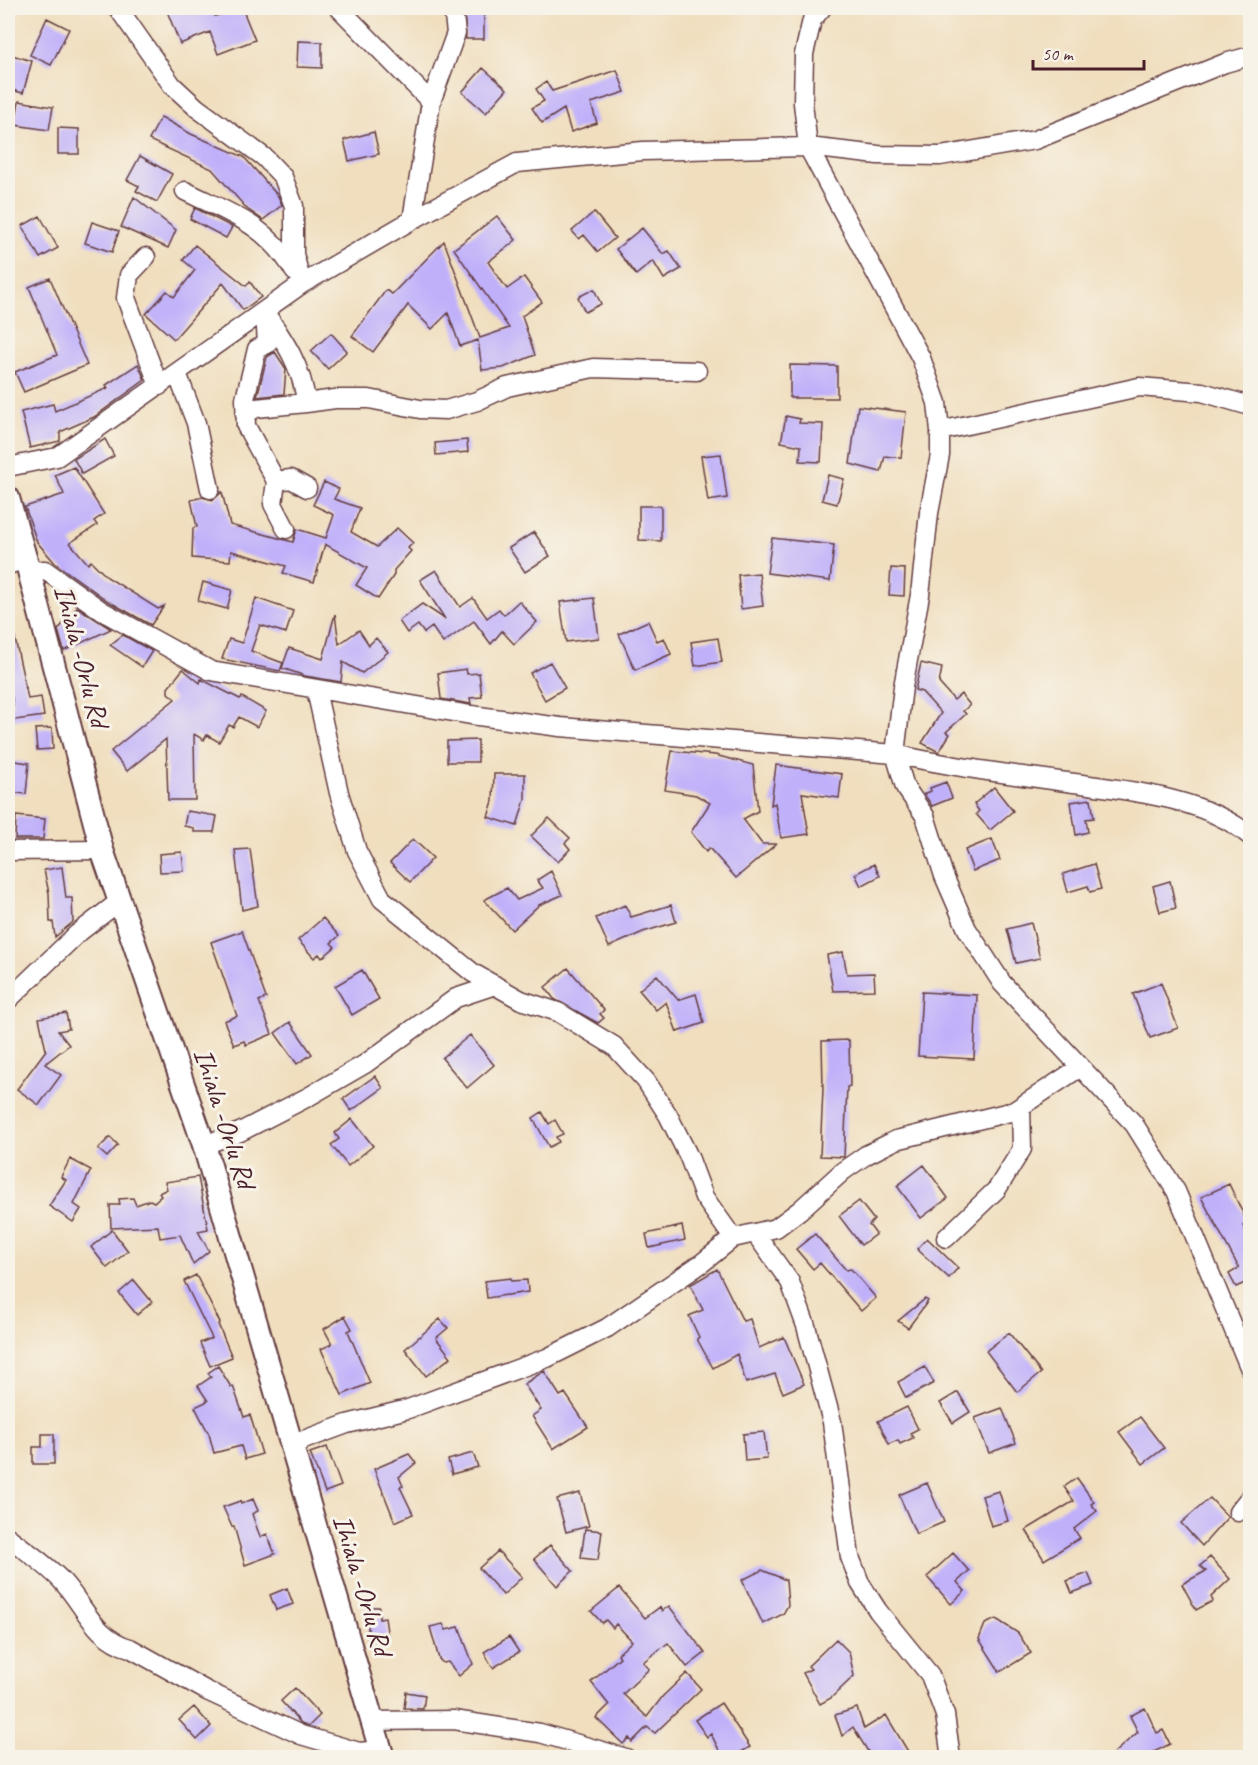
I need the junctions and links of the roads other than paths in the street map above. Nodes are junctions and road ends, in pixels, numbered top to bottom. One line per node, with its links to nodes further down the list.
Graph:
1 (118, 8): 11 (street)
2 (339, 8): 6 (street)
3 (453, 8): 6 (street)
4 (822, 8): 7 (street)
5 (1251, 56): 7 (street)
6 (430, 102): 9 (street)
7 (808, 147): 9 (street); 19 (street)
8 (185, 191): 11 (street)
9 (412, 220): 11 (street)
10 (146, 257): 15 (street)
11 (302, 284): 12 (street)
12 (264, 311): 14 (street); 16 (street); 18 (street)
13 (697, 371): 16 (street)
14 (177, 373): 15 (street); 23 (street)
15 (159, 386): 20 (street)
16 (306, 403): 18 (street)
17 (1251, 406): 19 (street)
18 (245, 414): 21 (street)
19 (940, 431): 28 (street)
20 (8, 467)
21 (276, 481): 22 (street); 25 (street)
22 (307, 488)
23 (210, 489)
24 (8, 498): 26 (main road, Ihiala -Orlu Rd)
25 (286, 529)
26 (20, 565): 27 (street); 30 (main road, Ihiala -Orlu Rd)
27 (316, 690): 28 (street); 33 (street)
28 (894, 754): 29 (street); 35 (street)
29 (1251, 836)
30 (102, 850): 31 (street); 32 (main road, Ihiala -Orlu Rd)
31 (8, 851)
32 (121, 900): 34 (street); 37 (main road, Ihiala -Orlu Rd)
33 (495, 985): 37 (street); 39 (street)
34 (8, 1000)
35 (1079, 1068): 36 (street); 41 (street)
36 (1021, 1107): 38 (street); 40 (street)
37 (204, 1145): 42 (main road, Ihiala -Orlu Rd)
38 (755, 1233): 39 (street); 49 (street)
39 (733, 1238): 42 (street)
40 (946, 1238)
41 (1251, 1369)
42 (290, 1445): 46 (main road, Ihiala -Orlu Rd)
43 (1251, 1497): 44 (street)
44 (1239, 1512)
45 (8, 1537): 47 (street)
46 (372, 1721): 47 (main road, Ihiala -Orlu Rd); 48 (street)
47 (381, 1754)
48 (626, 1758)
49 (951, 1758)

